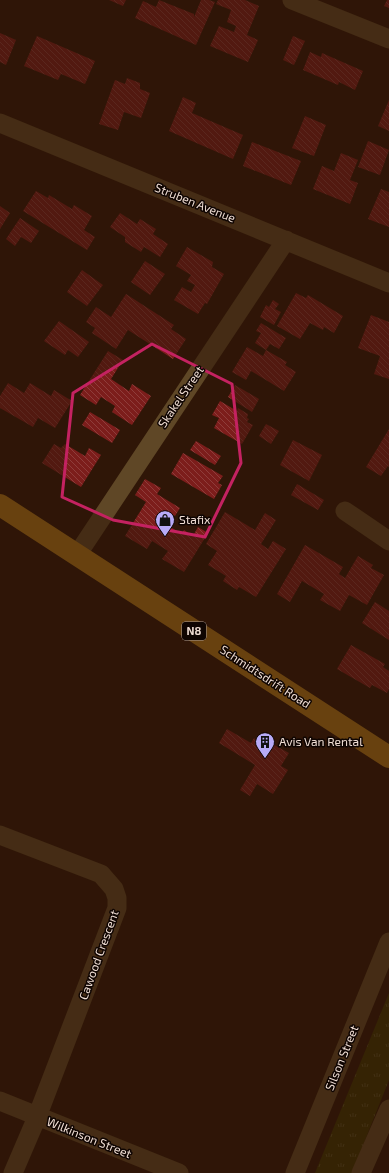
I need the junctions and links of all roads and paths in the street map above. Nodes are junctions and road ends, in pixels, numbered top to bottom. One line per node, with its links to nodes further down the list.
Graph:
1 (292, 0): 2 (street)
2 (389, 39)
3 (0, 123): 4 (street, Struben Avenue)
4 (286, 240): 5 (street, Struben Avenue); 9 (street, Skakel Street)
5 (389, 283)
6 (0, 505): 9 (highway, Schmidtsdrift Road / N8)
7 (345, 511): 8 (street)
8 (389, 541)
9 (77, 555): 10 (highway, Schmidtsdrift Road / N8)
10 (389, 757)
11 (0, 835): 15 (street, Cawood Crescent)
12 (389, 942): 18 (street, Silson Street)
13 (0, 1101): 15 (street, Wilkinson Street)
14 (389, 1109): 19 (street)
15 (37, 1117): 16 (street, Cawood Crescent); 17 (street, Wilkinson Street)
16 (13, 1173)
17 (179, 1173)
18 (295, 1173)
19 (361, 1173)

